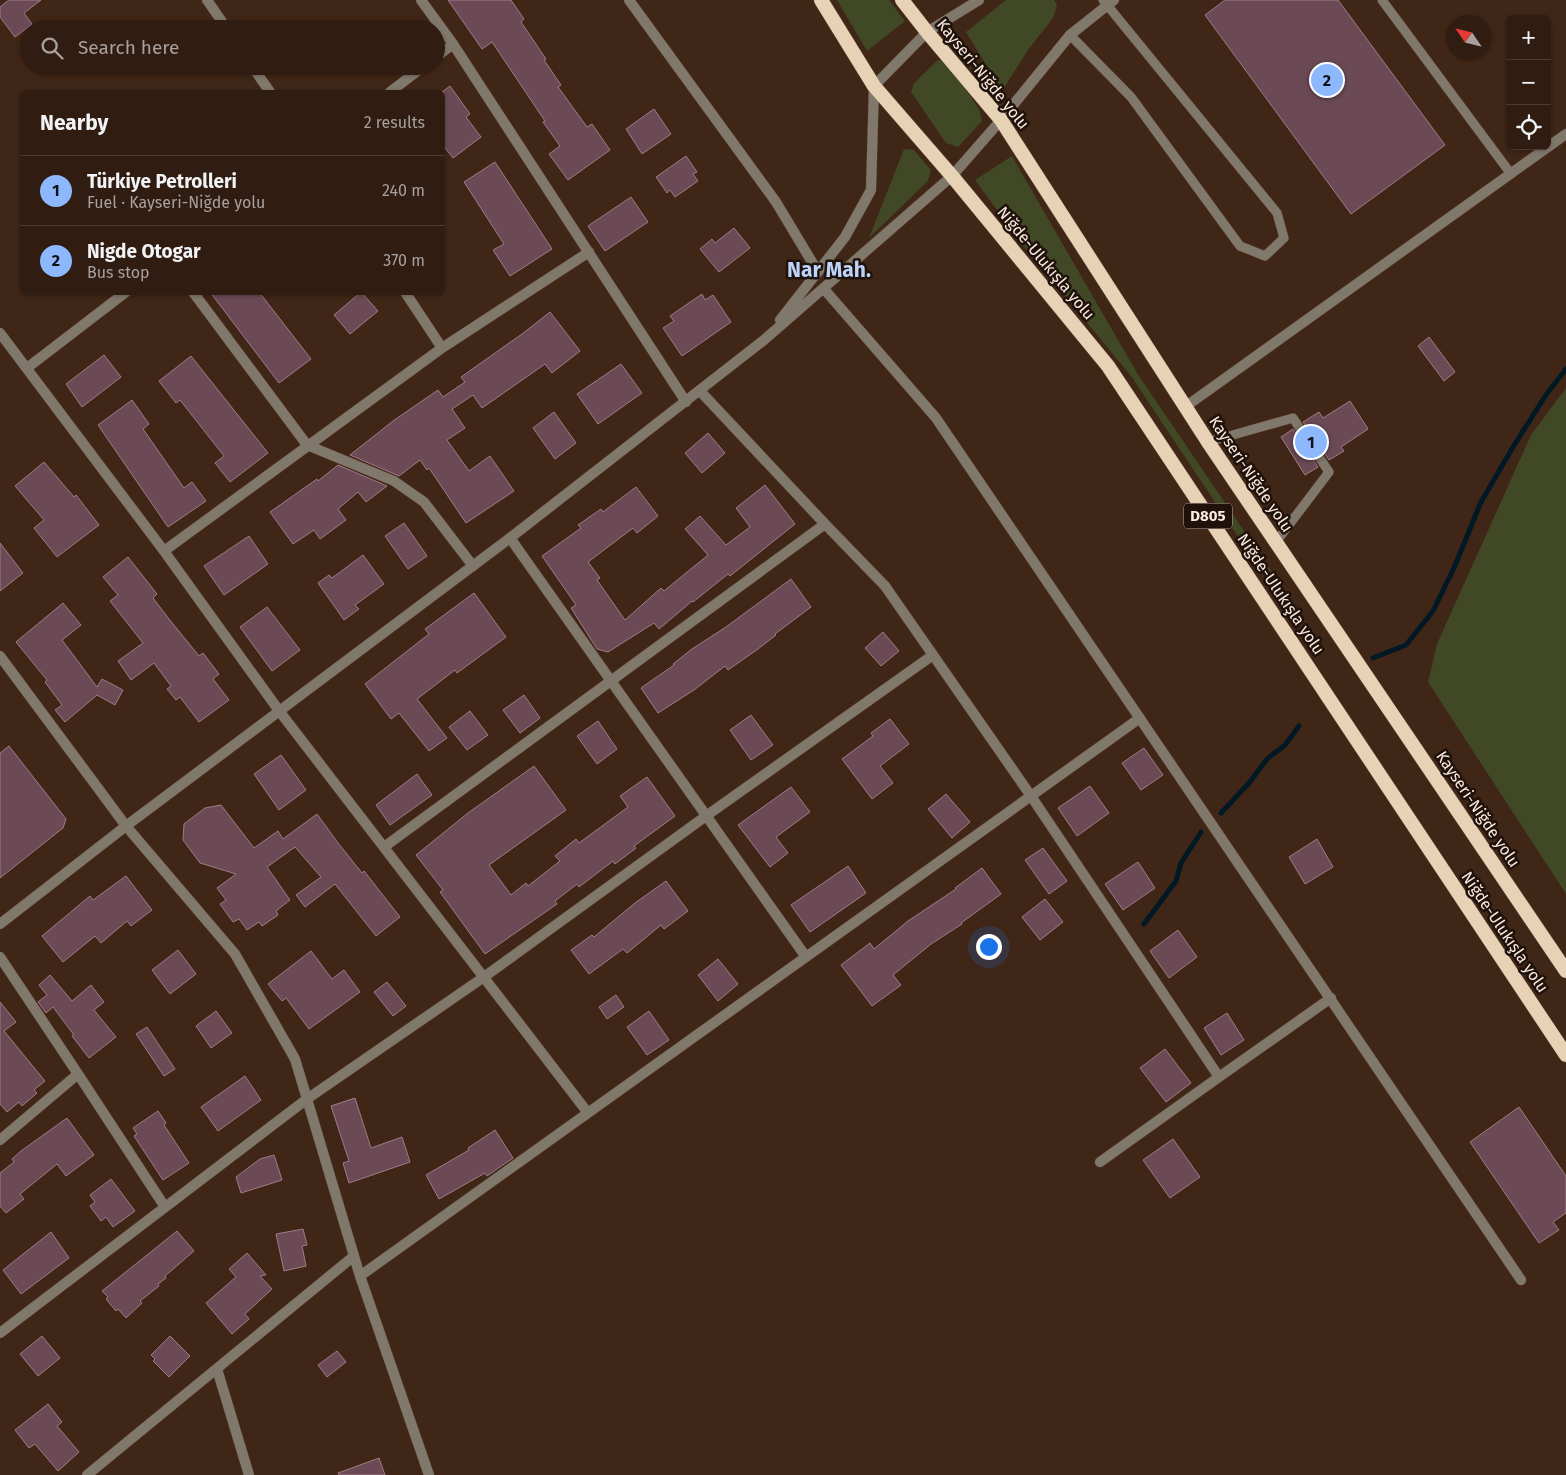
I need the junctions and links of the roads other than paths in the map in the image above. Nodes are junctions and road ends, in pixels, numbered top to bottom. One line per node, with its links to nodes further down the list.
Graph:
1 (207, 0): 9 (street)
2 (422, 0): 10 (street)
3 (629, 0): 26 (street)
4 (821, 0): 18 (highway, Niğde-Ulukışla yolu / D805)
5 (902, 0): 11 (highway, Kayseri-Niğde yolu / D805)
6 (979, 0): 11 (street)
7 (1382, 0): 23 (lane)
8 (1107, 2): 13 (street); 13 (lane)
9 (221, 20)
10 (436, 20)
11 (927, 32): 18 (street); 21 (highway, Kayseri-Niğde yolu / D805)
12 (445, 33): 14 (street)
13 (1070, 36): 21 (street)
14 (453, 44): 15 (street); 25 (street)
15 (445, 50)
16 (258, 75): 19 (street)
17 (412, 75): 20 (street)
18 (874, 86): 24 (highway, Niğde-Ulukışla yolu / D805); 26 (street)
19 (269, 90)
20 (393, 90)
21 (1001, 120): 24 (street); 37 (highway, Kayseri-Niğde yolu / D805)
22 (1566, 134): 23 (street)
23 (1511, 174): 37 (street)
24 (952, 176): 27 (street); 60 (highway, Niğde-Ulukışla yolu / D805)
25 (588, 252): 33 (street); 36 (street)
26 (818, 272): 32 (street)
27 (824, 289): 32 (street); 49 (street)
28 (122, 295): 34 (street)
29 (195, 295): 39 (street)
30 (407, 295): 33 (street)
31 (0, 333): 34 (street)
32 (764, 340): 35 (street)
33 (442, 348): 39 (street)
34 (27, 368): 43 (street)
35 (700, 391): 36 (street); 40 (street)
36 (686, 402): 41 (street)
37 (1185, 407): 38 (highway, Kayseri-Niğde yolu / D805)
38 (1208, 442): 42 (highway, Kayseri-Niğde yolu / D805); 42 (lane)
39 (307, 445): 43 (street); 44 (street)
40 (824, 524): 45 (street); 47 (street)
41 (510, 538): 44 (street); 47 (street)
42 (1276, 542): 57 (highway, Kayseri-Niğde yolu / D805)
43 (164, 551): 48 (street)
44 (473, 566): 48 (street)
45 (933, 654): 50 (street); 51 (street)
46 (0, 656): 52 (street)
47 (611, 680): 51 (street); 53 (street)
48 (280, 712): 52 (street); 53 (street)
49 (1140, 718): 50 (street); 59 (street)
50 (1031, 796): 56 (street); 62 (street)
51 (706, 816): 56 (street); 58 (street)
52 (126, 826): 54 (street); 63 (street)
53 (384, 847): 58 (street)
54 (0, 924)
55 (0, 957): 61 (street)
56 (806, 957): 64 (street)
57 (1566, 971)
58 (484, 977): 63 (street); 64 (street)
59 (1331, 998): 62 (street); 70 (street)
60 (1566, 1055)
61 (78, 1074): 65 (street); 67 (street)
62 (1219, 1077): 66 (street)
63 (307, 1099): 67 (street); 68 (street)
64 (588, 1113): 69 (street)
65 (0, 1140)
66 (1100, 1162)
67 (165, 1207): 71 (street)
68 (354, 1256): 69 (street); 72 (street)
69 (360, 1276): 75 (street)
70 (1522, 1280)
71 (0, 1333)
72 (217, 1369): 73 (street); 74 (street)
73 (87, 1475)
74 (249, 1475)
75 (429, 1475)

